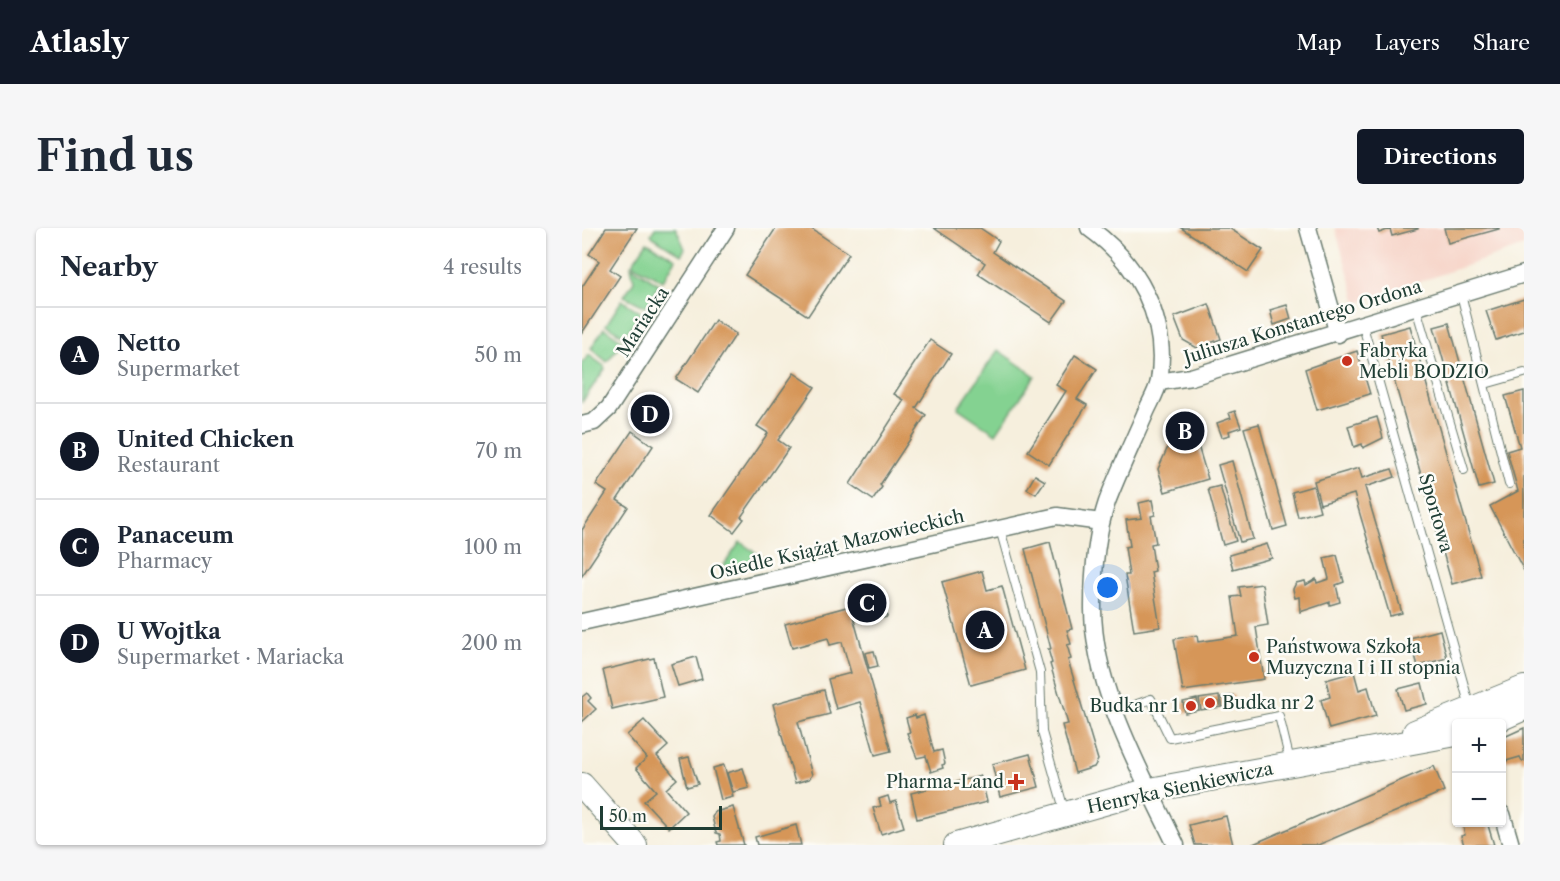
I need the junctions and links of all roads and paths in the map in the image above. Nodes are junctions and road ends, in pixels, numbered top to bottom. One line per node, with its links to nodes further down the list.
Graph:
1 (726, 228): 12 (street, Mariacka)
2 (1089, 228): 10 (street)
3 (1308, 228): 8 (street)
4 (1524, 274): 5 (street, Juliusza Konstantego Ordona)
5 (1461, 294): 6 (street, Juliusza Konstantego Ordona); 11 (lane)
6 (1416, 308): 7 (street, Juliusza Konstantego Ordona); 13 (lane)
7 (1363, 326): 8 (street, Juliusza Konstantego Ordona); 21 (lane, Sportowa)
8 (1338, 334): 10 (street, Juliusza Konstantego Ordona)
9 (1524, 373): 11 (lane)
10 (1159, 382): 15 (street)
11 (1485, 384): 14 (lane)
12 (582, 425)
13 (1464, 470)
14 (1509, 484)
15 (1101, 522): 16 (street, Osiedle Książąt Mazowieckich); 20 (street)
16 (1000, 528): 17 (street, Osiedle Książąt Mazowieckich); 27 (lane)
17 (582, 622)
18 (1524, 688): 21 (street, Henryka Sienkiewicza)
19 (1524, 708): 21 (street, Henryka Sienkiewicza)
20 (1116, 712): 24 (lane); 26 (street)
21 (1479, 717): 23 (street, Henryka Sienkiewicza)
22 (1452, 735): 23 (street, Henryka Sienkiewicza)
23 (1372, 749): 24 (street, Henryka Sienkiewicza)
24 (1290, 765): 26 (street, Henryka Sienkiewicza)
25 (582, 785): 29 (street)
26 (1150, 790): 27 (street, Henryka Sienkiewicza); 31 (street)
27 (1065, 813): 30 (street, Henryka Sienkiewicza)
28 (1506, 827): 32 (street)
29 (635, 842)
30 (956, 845)
31 (1176, 845)
32 (1511, 845)

